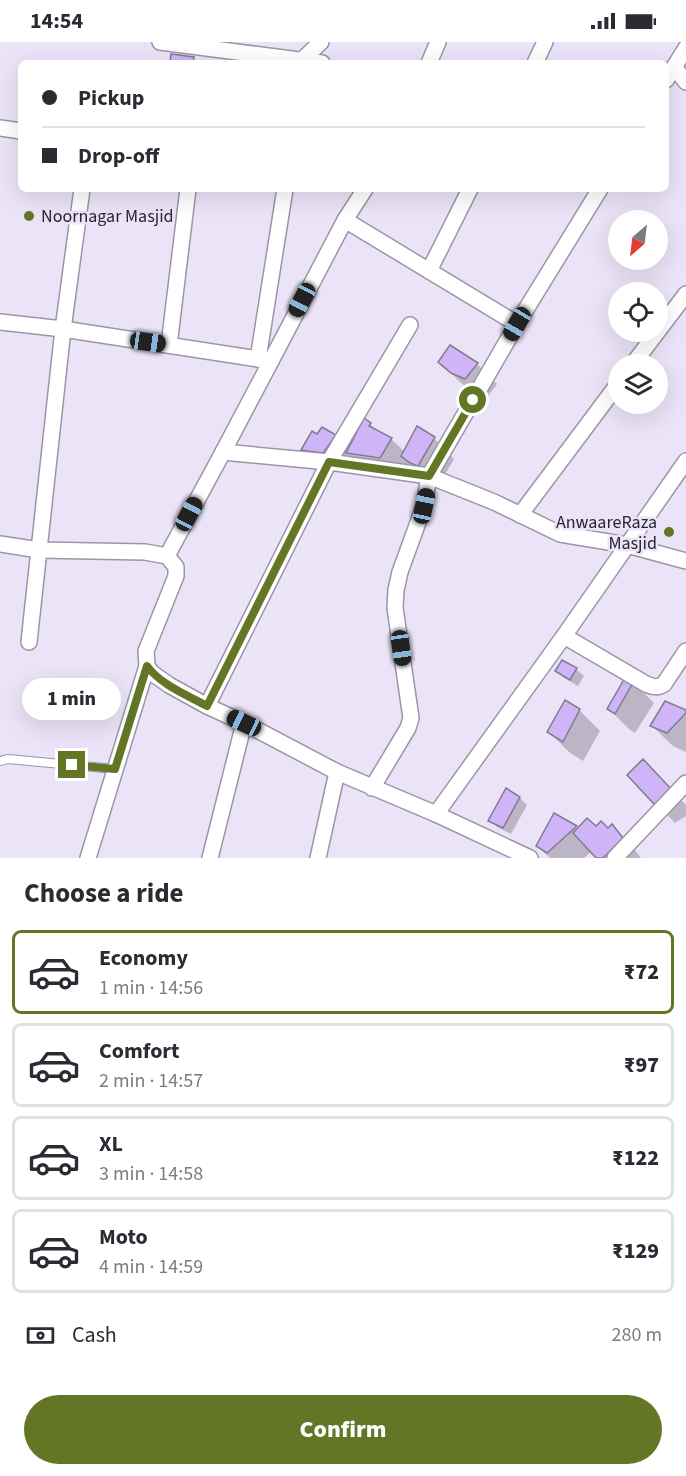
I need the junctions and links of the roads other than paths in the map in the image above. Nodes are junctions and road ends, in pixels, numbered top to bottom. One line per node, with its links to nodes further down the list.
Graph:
1 (160, 42): 6 (street)
2 (321, 42): 7 (street)
3 (438, 42): 8 (street)
4 (545, 42): 9 (street)
5 (686, 48): 10 (street)
6 (286, 60)
7 (302, 60)
8 (430, 60)
9 (536, 60)
10 (670, 74): 11 (street)
11 (686, 82)
12 (0, 128): 13 (street)
13 (18, 131)
14 (82, 192): 26 (street)
15 (188, 192): 27 (street)
16 (285, 192): 29 (street)
17 (363, 192): 20 (street)
18 (469, 192): 21 (street)
19 (598, 192): 24 (street)
20 (345, 220): 21 (street); 29 (street)
21 (429, 272): 24 (street)
22 (686, 294): 28 (street)
23 (0, 322): 26 (street)
24 (517, 324): 34 (street)
25 (410, 325): 33 (street)
26 (63, 329): 27 (street); 38 (street)
27 (169, 345): 29 (street)
28 (641, 354)
29 (264, 360): 31 (street)
30 (608, 397): 35 (street)
31 (223, 452): 33 (street); 39 (street)
32 (686, 461): 37 (street)
33 (329, 462): 34 (street); 45 (street)
34 (429, 476): 35 (street); 51 (street)
35 (520, 515): 37 (street)
36 (0, 544): 38 (street)
37 (627, 545): 40 (street); 41 (street)
38 (39, 550): 39 (street); 42 (street)
39 (167, 556): 44 (street)
40 (686, 561)
41 (564, 636): 43 (street); 52 (street)
42 (29, 642)
43 (686, 651)
44 (147, 666): 45 (street); 48 (street)
45 (207, 706): 46 (street)
46 (244, 723): 49 (street); 54 (street)
47 (0, 761): 48 (lane)
48 (115, 769): 53 (street)
49 (337, 772): 51 (street); 55 (street)
50 (686, 783): 57 (street)
51 (372, 788): 52 (street)
52 (436, 814): 56 (street)
53 (88, 858)
54 (210, 858)
55 (318, 858)
56 (530, 858)
57 (615, 858)

